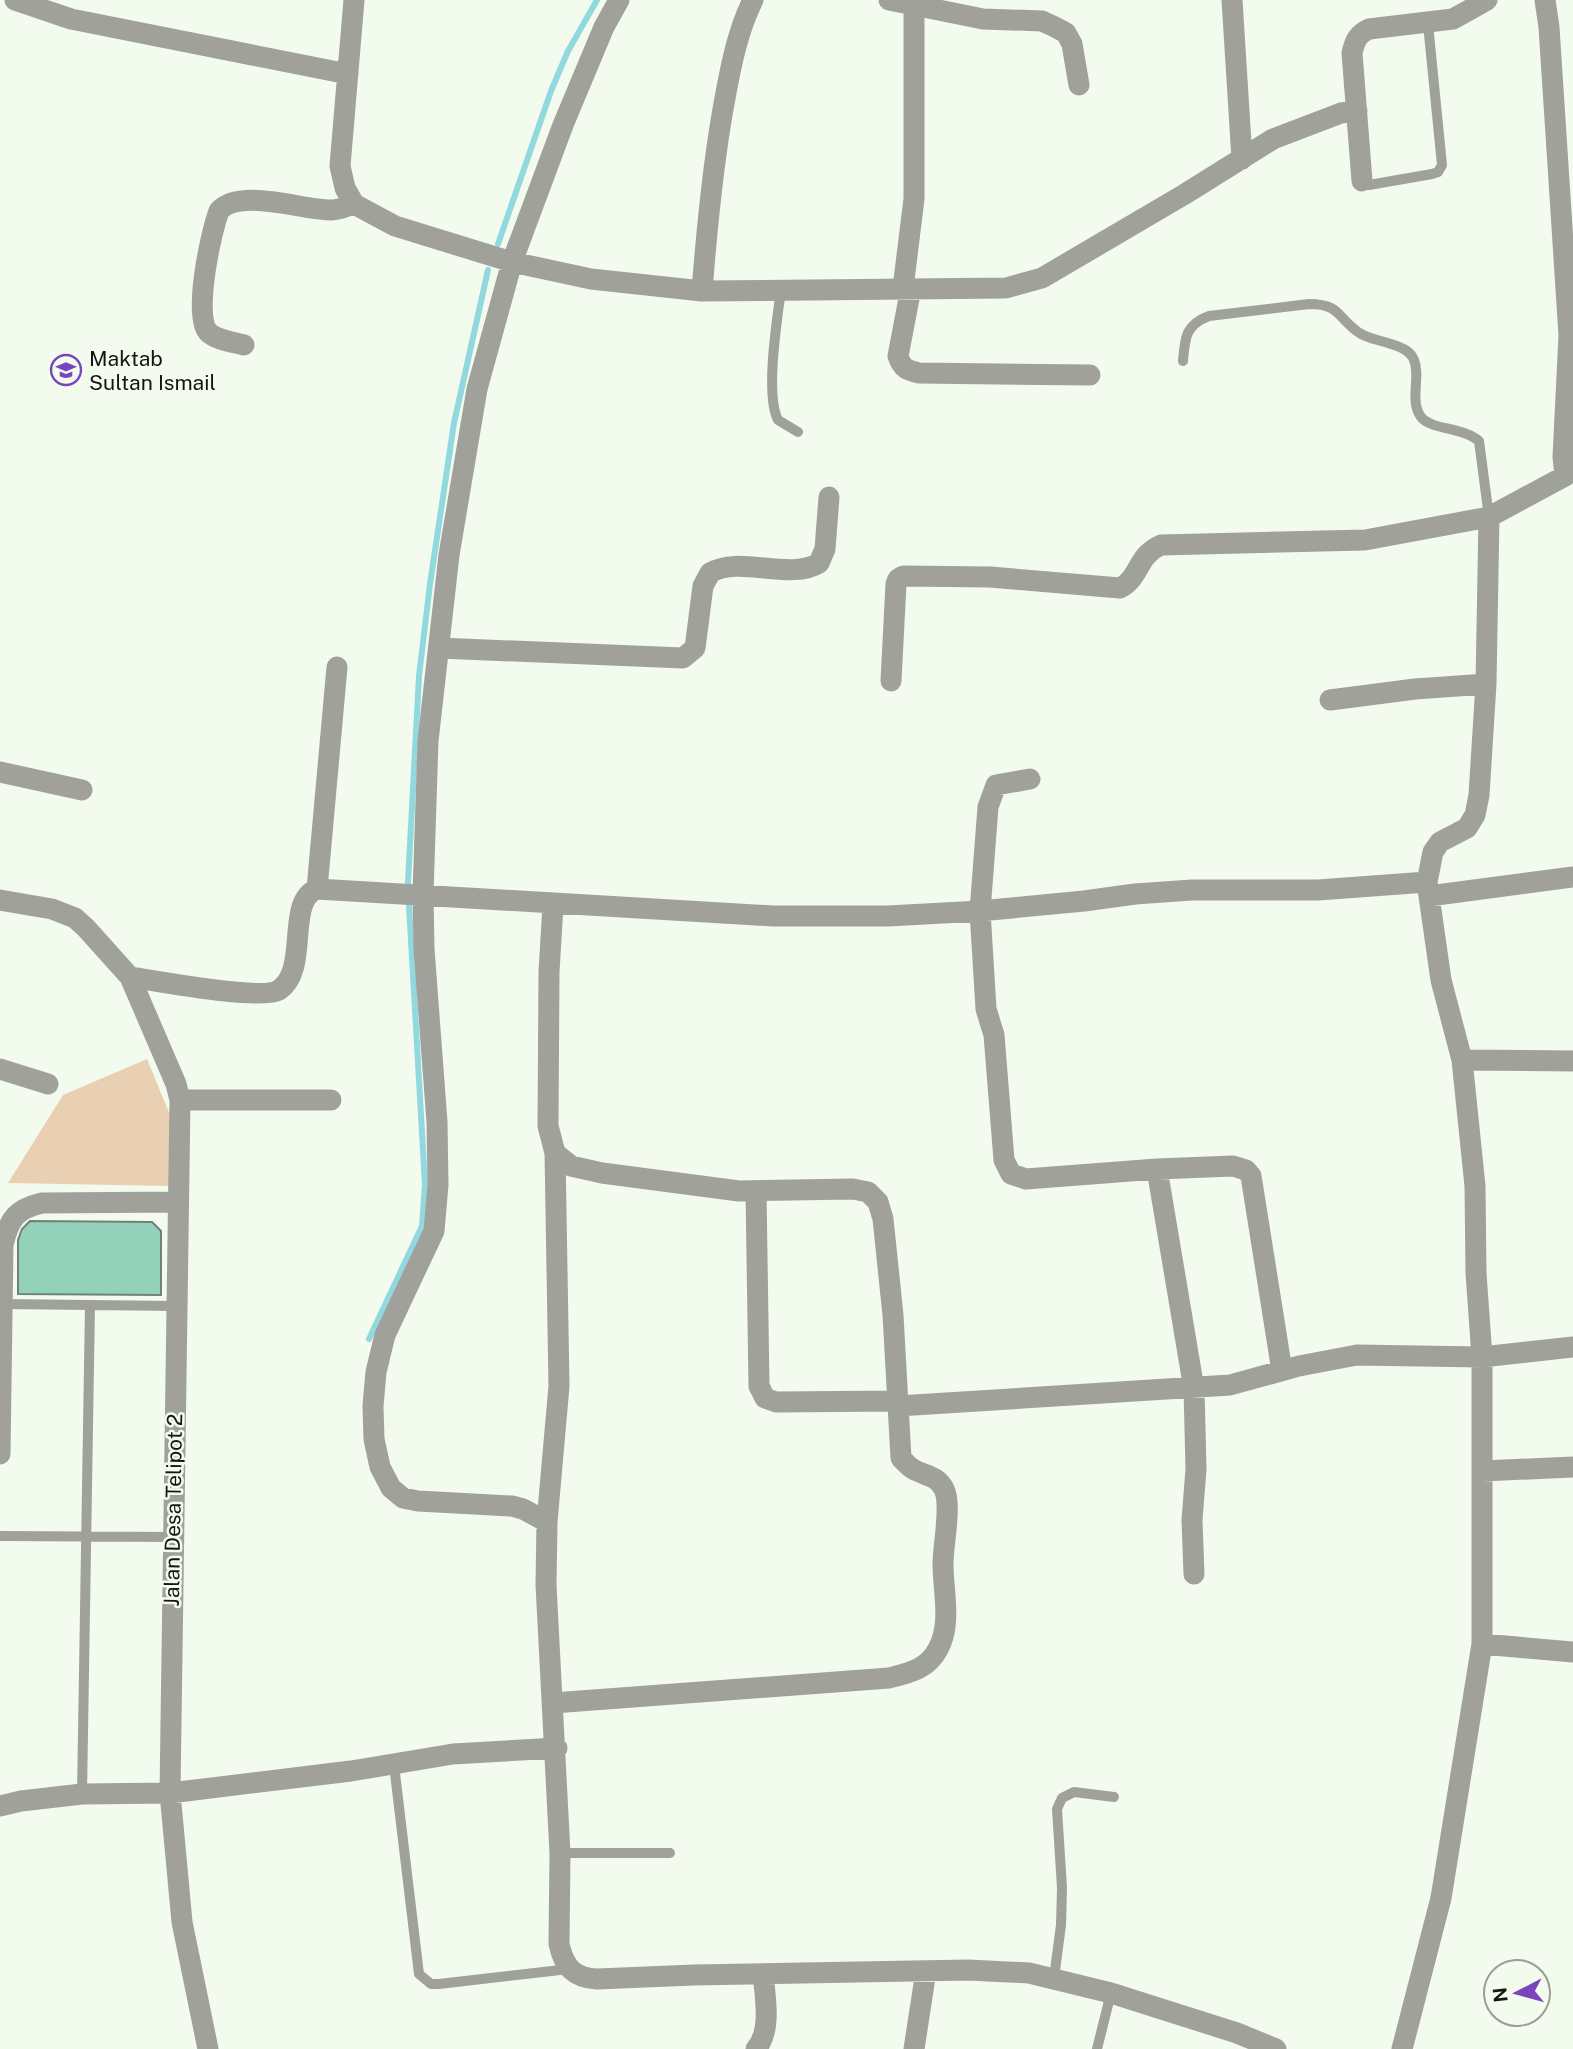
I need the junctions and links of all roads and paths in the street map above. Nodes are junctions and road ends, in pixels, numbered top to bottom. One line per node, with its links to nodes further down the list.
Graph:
1 (15, 0): 11 (street)
2 (354, 0): 11 (street)
3 (619, 0): 17 (street)
4 (753, 0): 20 (street)
5 (889, 0): 9 (street)
6 (1232, 0): 14 (street)
7 (1487, 0): 10 (street)
8 (1545, 0): 21 (street)
9 (914, 5): 12 (street); 18 (street)
10 (1428, 24): 13 (street); 15 (lane)
11 (348, 74): 16 (street)
12 (1079, 85)
13 (1357, 111): 14 (street); 15 (street)
14 (1242, 159): 18 (street)
15 (1363, 181)
16 (354, 204): 17 (street); 22 (street)
17 (512, 262): 20 (street); 29 (street)
18 (907, 288): 19 (street); 24 (street)
19 (781, 290): 20 (street); 25 (lane)
20 (702, 291)
21 (1571, 335): 26 (street)
22 (244, 345)
23 (1183, 361): 28 (lane)
24 (1090, 375)
25 (798, 432)
26 (1569, 483): 28 (street)
27 (829, 497): 29 (street)
28 (1489, 517): 31 (street); 32 (street)
29 (439, 648): 40 (street)
30 (337, 667): 38 (street)
31 (891, 681)
32 (1486, 684): 33 (street); 39 (street)
33 (1330, 700)
34 (0, 772): 36 (street)
35 (1030, 779): 43 (street)
36 (82, 790)
37 (1573, 877): 39 (street)
38 (317, 889): 40 (street); 44 (street)
39 (1428, 889): 43 (street); 45 (street)
40 (423, 894): 42 (street); 66 (street)
41 (0, 900): 44 (street, Jalan Desa Telipot 2)
42 (554, 905): 43 (street); 51 (street)
43 (981, 911): 52 (street)
44 (130, 977): 49 (street, Jalan Desa Telipot 2)
45 (1462, 1060): 46 (street); 59 (street)
46 (1573, 1061)
47 (0, 1069): 48 (street)
48 (48, 1084)
49 (180, 1100): 50 (street); 54 (street, Jalan Desa Telipot 2)
50 (331, 1100)
51 (555, 1153): 53 (street); 66 (street)
52 (1157, 1169): 60 (street); 61 (street)
53 (756, 1191): 62 (street); 62 (street)
54 (177, 1202): 55 (street); 57 (street, Jalan Desa Telipot 2)
55 (1, 1295): 56 (lane); 63 (street)
56 (90, 1305): 57 (lane); 68 (lane)
57 (176, 1306): 69 (street, Jalan Desa Telipot 2)
58 (1573, 1347): 59 (street)
59 (1482, 1357): 60 (street); 65 (street)
60 (1282, 1371): 61 (street)
61 (1194, 1389): 62 (street); 70 (street)
62 (898, 1404): 73 (street)
63 (0, 1454)
64 (1573, 1467): 65 (street)
65 (1482, 1471): 71 (street)
66 (547, 1522): 73 (street)
67 (0, 1536): 68 (lane)
68 (86, 1536): 69 (lane); 77 (lane)
69 (172, 1537): 76 (street, Jalan Desa Telipot 2)
70 (1194, 1574)
71 (1482, 1644): 72 (street); 92 (street)
72 (1573, 1652)
73 (553, 1703): 74 (street)
74 (556, 1748): 75 (street); 80 (street)
75 (394, 1765): 76 (street); 82 (lane)
76 (170, 1793): 77 (street); 87 (street, Jalan Desa Telipot 2)
77 (82, 1794): 79 (street)
78 (1114, 1797): 85 (lane)
79 (0, 1806)
80 (560, 1853): 81 (lane); 82 (street)
81 (670, 1853)
82 (569, 1969): 84 (street)
83 (926, 1970): 84 (street); 85 (street); 89 (street)
84 (763, 1974): 88 (street)
85 (1054, 1978): 86 (street)
86 (1111, 1993): 90 (lane); 91 (street)
87 (208, 2049)
88 (756, 2049)
89 (914, 2049)
90 (1097, 2049)
91 (1276, 2049)
92 (1402, 2049)

